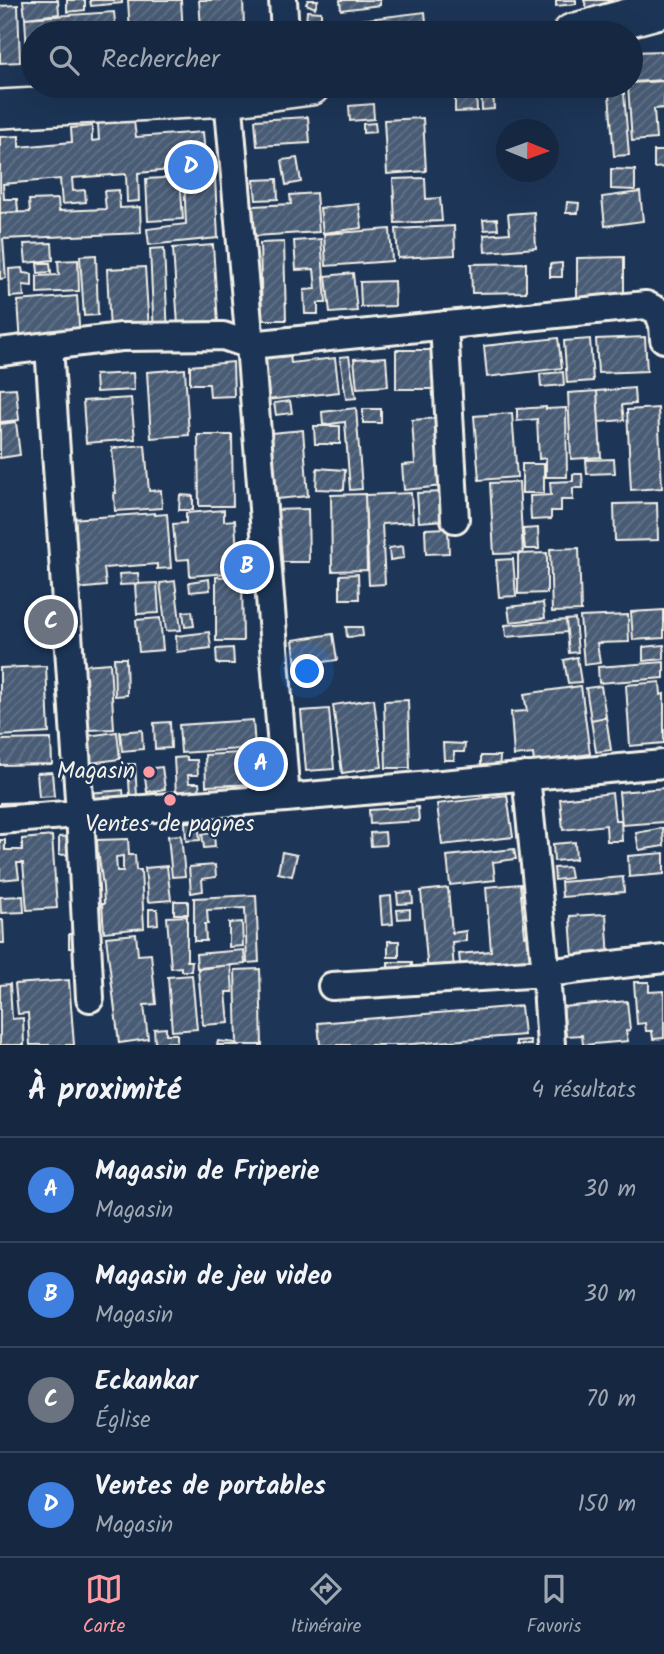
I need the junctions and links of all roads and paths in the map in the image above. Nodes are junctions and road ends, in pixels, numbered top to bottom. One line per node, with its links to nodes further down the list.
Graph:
1 (282, 0): 3 (street)
2 (664, 8): 4 (main road)
3 (284, 21)
4 (616, 21)
5 (209, 98): 7 (main road)
6 (228, 98): 10 (street)
7 (0, 109)
8 (444, 326): 9 (street); 10 (street); 13 (street)
9 (664, 339)
10 (250, 345): 11 (street); 16 (street)
11 (49, 346): 12 (street); 17 (street)
12 (0, 352)
13 (455, 519)
14 (664, 764): 15 (street)
15 (526, 776): 16 (street); 20 (street)
16 (286, 798): 17 (street)
17 (80, 814): 18 (street); 22 (street)
18 (0, 821)
19 (664, 959): 20 (street)
20 (546, 973): 21 (street); 23 (street)
21 (332, 986)
22 (90, 998)
23 (551, 1045)

